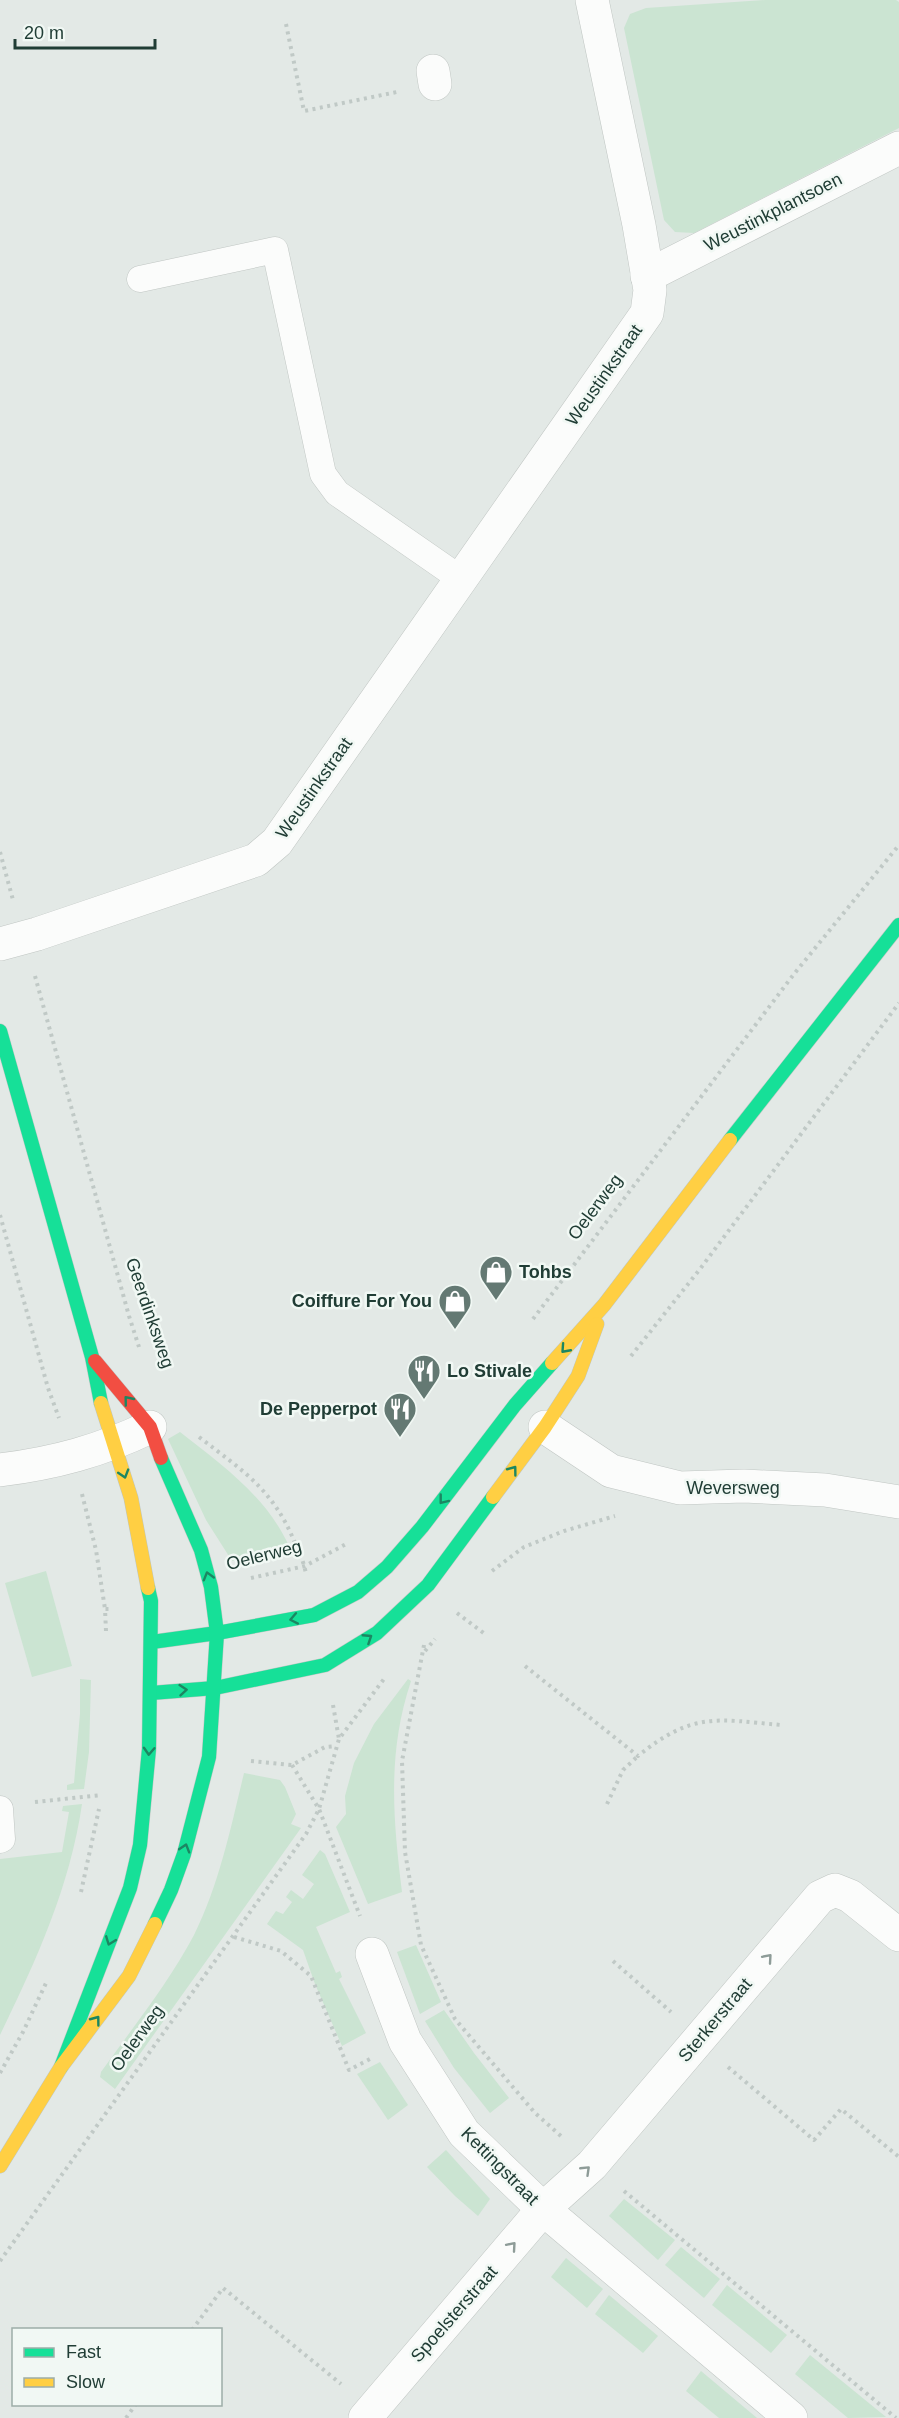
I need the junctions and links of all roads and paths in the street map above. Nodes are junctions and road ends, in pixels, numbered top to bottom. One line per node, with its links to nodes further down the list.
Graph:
1 (592, 0): 5 (street, Weustinkstraat)
2 (286, 24): 3 (path)
3 (434, 78)
4 (899, 148): 5 (street, Weustinkplantsoen)
5 (647, 276): 7 (street, Weustinkstraat)
6 (140, 279): 7 (lane)
7 (461, 579): 11 (street, Weustinkstraat)
8 (899, 845): 16 (path, Oelerweg)
9 (0, 852): 11 (path, Geerdinksweg)
10 (899, 925): 15 (main road)
11 (12, 941): 17 (path, Geerdinksweg)
12 (899, 1003): 19 (path)
13 (0, 1031): 18 (main road)
14 (0, 1215): 24 (path)
15 (604, 1305): 21 (main road); 37 (main road, one-way to 37)
16 (529, 1324)
17 (140, 1349)
18 (92, 1357): 20 (main road, one-way to 18); 23 (main road)
19 (626, 1362)
20 (150, 1427): 23 (street); 32 (main road, one-way to 20)
21 (545, 1427): 26 (street, Weversweg); 31 (main road, one-way to 21)
22 (192, 1430): 29 (path)
23 (115, 1444): 24 (street); 33 (main road, one-way to 33)
24 (72, 1456): 25 (street); 35 (path)
25 (0, 1470)
26 (899, 1502)
27 (617, 1515): 30 (path)
28 (354, 1539): 29 (path, Oelerweg)
29 (305, 1566): 32 (path, Oelerweg); 37 (path)
30 (489, 1574)
31 (428, 1584): 44 (path); 45 (main road, one-way to 31)
32 (211, 1587): 39 (main road)
33 (151, 1601): 35 (path); 43 (main road)
34 (463, 1605): 36 (path)
35 (105, 1609): 42 (path)
36 (457, 1612): 38 (path); 40 (path)
37 (314, 1615): 39 (main road, one-way to 39)
38 (450, 1620)
39 (217, 1633): 43 (main road); 48 (main road)
40 (485, 1634)
41 (437, 1636): 44 (path)
42 (107, 1642)
43 (152, 1642): 49 (main road)
44 (424, 1652): 72 (path)
45 (325, 1665): 48 (main road); 51 (path)
46 (525, 1666): 52 (path)
47 (385, 1677): 51 (path, Oelerweg)
48 (215, 1688): 49 (main road, one-way to 48); 69 (main road, one-way to 48)
49 (151, 1693): 69 (main road, one-way to 69)
50 (782, 1725): 52 (path)
51 (339, 1739): 59 (path, Oelerweg)
52 (638, 1756): 57 (path)
53 (292, 1765): 59 (path)
54 (103, 1785): 55 (path)
55 (102, 1795): 56 (path); 61 (path)
56 (34, 1802)
57 (607, 1804)
58 (0, 1809): 60 (lane)
59 (319, 1809): 63 (path, Oelerweg); 64 (path)
60 (0, 1840)
61 (80, 1898)
62 (899, 1935): 67 (street, Sterkerstraat, one-way to 62)
63 (234, 1937): 68 (path); 75 (path, Oelerweg)
64 (372, 1954): 68 (street, Kettingstraat)
65 (613, 1961): 67 (path)
66 (47, 1982): 70 (path)
67 (700, 2037): 71 (path); 72 (street, Sterkerstraat)
68 (405, 2041): 74 (street, Kettingstraat)
69 (61, 2067): 73 (main road)
70 (0, 2073)
71 (899, 2157)
72 (592, 2164): 74 (street, Sterkerstraat, one-way to 72); 79 (path)
73 (0, 2166)
74 (543, 2210): 77 (street, Spoelsterstraat, one-way to 74); 78 (street, Kettingstraat)
75 (0, 2261)
76 (193, 2328): 77 (path)
77 (369, 2414)
78 (791, 2418)
79 (896, 2418)

